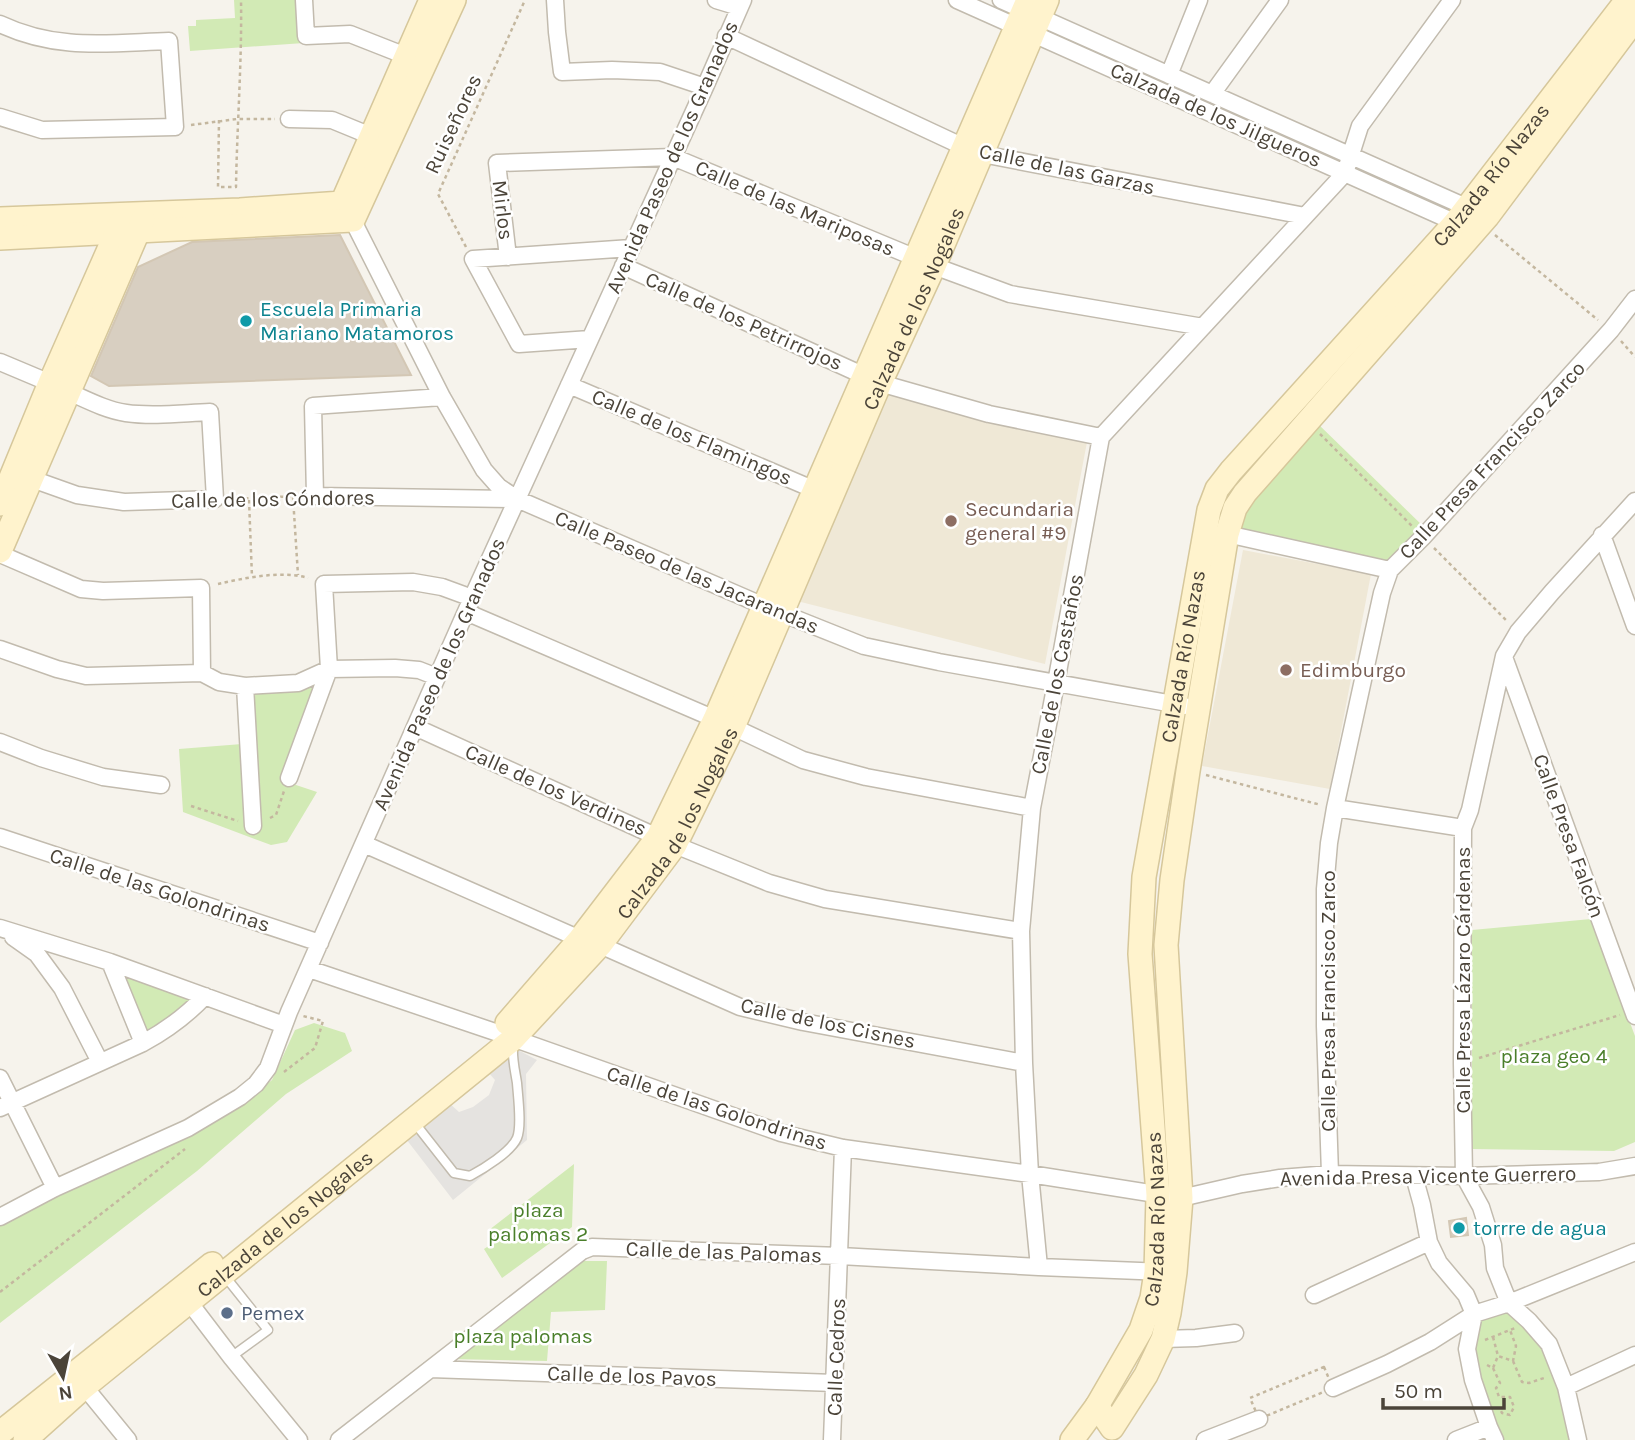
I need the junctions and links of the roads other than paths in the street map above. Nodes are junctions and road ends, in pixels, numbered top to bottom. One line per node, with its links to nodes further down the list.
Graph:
1 (304, 0): 17 (street)
2 (431, 0): 17 (street)
3 (454, 0): 28 (street)
4 (555, 0): 19 (street)
5 (716, 0): 12 (street)
6 (957, 0): 13 (street, Calzada de los Jilgueros)
7 (1001, 0): 13 (street, Calzada de los Jilgueros)
8 (1199, 0): 18 (street)
9 (1280, 0): 20 (street)
10 (1452, 0): 25 (street)
11 (1627, 0): 31 (street, Calzada Río Nazas)
12 (741, 4): 16 (street, Avenida Paseo de los Granados)
13 (1031, 14): 18 (street, Calzada de los Jilgueros); 24 (street, Calzada de los Nogales); 27 (street, Calzada de los Jilgueros)
14 (1635, 19): 31 (street, Calzada Río Nazas)
15 (0, 24): 21 (street)
16 (726, 36): 19 (street, Avenida Paseo de los Granados); 24 (street, Calle de las Garzas)
17 (406, 56): 23 (street)
18 (1169, 75): 20 (street, Calzada de los Jilgueros)
19 (705, 87): 26 (street, Avenida Paseo de los Granados)
20 (1212, 94): 25 (street, Calzada de los Jilgueros)
21 (0, 117)
22 (289, 119): 23 (street)
23 (371, 136): 28 (street)
24 (973, 150): 29 (street, Calle de las Garzas); 36 (street, Calzada de los Nogales)
25 (1351, 156): 27 (street); 31 (street, Calzada de los Jilgueros)
26 (673, 157): 34 (street, Avenida Paseo de los Granados); 35 (street, Mirlos); 36 (street, Calle de las Mariposas)
27 (1345, 173): 29 (street); 31 (street, Calzada de los Jilgueros)
28 (347, 212): 32 (street); 45 (street, Calle Paseo de las Jacarandas)
29 (1305, 216): 39 (street)
30 (0, 219): 32 (street)
31 (1473, 221): 52 (street, Calzada Río Nazas); 66 (street, Calzada Río Nazas)
32 (131, 222): 33 (street); 44 (street)
33 (0, 238)
34 (631, 248): 35 (street); 37 (street, Avenida Paseo de los Granados)
35 (509, 257): 40 (street)
36 (925, 262): 39 (street, Calle de las Mariposas); 42 (street, Calzada de los Nogales)
37 (623, 267): 40 (street, Avenida Paseo de los Granados); 42 (street, Calle de los Petrirrojos)
38 (1635, 299): 55 (street, Calle Presa Francisco Zarco)
39 (1203, 327): 46 (street)
40 (590, 340): 43 (street, Avenida Paseo de los Granados)
41 (0, 362): 44 (street)
42 (873, 380): 46 (street, Calle de los Petrirrojos); 48 (street, Calzada de los Nogales); 57 (street, Calzada de los Nogales)
43 (569, 385): 48 (street, Calle de los Flamingos); 49 (street, Avenida Paseo de los Granados)
44 (60, 388): 47 (street); 47 (street, Calle de los Cóndores)
45 (442, 397): 49 (street, Calle Paseo de las Jacarandas); 49 (street, Calle de los Cóndores)
46 (1101, 437): 64 (street, Calle de los Castaños)
47 (15, 472): 51 (street); 54 (street)
48 (815, 490): 57 (street, Calzada de los Nogales)
49 (517, 499): 56 (street, Avenida Paseo de los Granados); 57 (street, Calle Paseo de las Jacarandas)
50 (1635, 501): 53 (street, Calle Presa Lázaro Cárdenas)
51 (0, 504)
52 (1227, 534): 55 (street); 67 (street, Calzada Río Nazas)
53 (1602, 535): 58 (street); 60 (street, Calle Presa Lázaro Cárdenas)
54 (0, 553): 62 (street)
55 (1390, 570): 74 (street, Calle Presa Francisco Zarco)
56 (469, 605): 61 (street); 63 (street, Avenida Paseo de los Granados); 68 (street)
57 (773, 610): 64 (street, Calle Paseo de las Jacarandas); 68 (street, Calzada de los Nogales)
58 (1635, 626)
59 (0, 649): 62 (street)
60 (1504, 656): 76 (street, Calle Presa Lázaro Cárdenas); 87 (street, Calle Presa Falcón)
61 (329, 669): 63 (street); 65 (street); 71 (street)
62 (202, 673): 65 (street)
63 (437, 677): 69 (street, Avenida Paseo de los Granados)
64 (1056, 683): 66 (street, Calle Paseo de las Jacarandas); 73 (street, Calle de los Castaños)
65 (245, 686): 75 (street)
66 (1174, 705): 67 (street, Calle Paseo de las Jacarandas); 104 (street, Calzada Río Nazas)
67 (1198, 708): 104 (street, Calzada Río Nazas)
68 (724, 723): 73 (street); 78 (street, Calzada de los Nogales)
69 (415, 726): 78 (street, Calle de los Verdines); 79 (street, Avenida Paseo de los Granados)
70 (0, 742): 72 (street)
71 (289, 778)
72 (161, 785)
73 (1032, 808): 81 (street, Calle de los Castaños)
74 (1335, 808): 76 (street); 100 (street, Calle Presa Francisco Zarco)
75 (253, 826)
76 (1463, 828): 102 (street, Calle Presa Lázaro Cárdenas)
77 (0, 837): 83 (street, Calle de las Golondrinas)
78 (666, 841): 81 (street, Calle de los Verdines); 82 (street, Calzada de los Nogales)
79 (364, 844): 82 (street, Calle de los Cisnes); 83 (street, Avenida Paseo de los Granados)
80 (0, 928): 84 (street); 91 (street)
81 (1021, 931): 92 (street, Calle de los Castaños)
82 (590, 942): 89 (street, Calzada de los Nogales); 92 (street, Calle de los Cisnes)
83 (320, 943): 85 (street, Avenida Paseo de los Granados)
84 (110, 962): 86 (street); 90 (street)
85 (309, 969): 88 (street, Avenida Paseo de los Granados); 89 (street, Calle de las Golondrinas)
86 (205, 996): 88 (street); 90 (street)
87 (1634, 1014)
88 (284, 1025): 103 (street, Avenida Paseo de los Granados)
89 (506, 1036): 94 (street, Calzada de los Nogales); 96 (lane); 97 (street, Calle de las Golondrinas)
90 (143, 1043): 91 (street)
91 (100, 1062): 95 (street)
92 (1024, 1063): 99 (street, Calle de los Castaños)
93 (0, 1078): 95 (street)
94 (441, 1089): 96 (street, Calzada de los Nogales); 105 (street, Calzada de los Nogales)
95 (6, 1105): 103 (street)
96 (412, 1120): 105 (street, Calzada de los Nogales)
97 (843, 1148): 99 (street, Calle de las Golondrinas); 109 (street, Calle Cedros)
98 (1635, 1166): 102 (street, Avenida Presa Vicente Guerrero)
99 (1030, 1174): 104 (street, Calle de las Golondrinas); 110 (street, Calle de los Castaños)
100 (1330, 1174): 101 (street, Avenida Presa Vicente Guerrero); 104 (street, Avenida Presa Vicente Guerrero)
101 (1414, 1176): 102 (street, Avenida Presa Vicente Guerrero); 107 (street)
102 (1464, 1176): 115 (street)
103 (55, 1188): 106 (street, Avenida Paseo de los Granados)
104 (1169, 1196): 111 (street, Calzada Río Nazas)
105 (306, 1198): 112 (street, Calzada de los Nogales); 114 (street, Calzada de los Nogales)
106 (0, 1217)
107 (1429, 1242): 113 (street); 116 (street)
108 (1635, 1252): 115 (street)
109 (840, 1256): 110 (street, Calle de las Palomas); 121 (street, Calle de las Palomas); 124 (street, Calle Cedros)
110 (1040, 1267): 111 (street, Calle de las Palomas)
111 (1165, 1272): 118 (street, Calzada Río Nazas); 126 (street, Calzada Río Nazas)
112 (224, 1275): 114 (street, Calzada de los Nogales); 120 (lane)
113 (1314, 1295)
114 (185, 1296): 120 (street); 123 (street, Calzada de los Nogales)
115 (1509, 1303): 116 (street); 122 (street)
116 (1474, 1314): 125 (street); 129 (street)
117 (1235, 1333): 118 (street)
118 (1163, 1339): 130 (street, Calzada Río Nazas)
119 (1635, 1355): 122 (street)
120 (231, 1357): 133 (street)
121 (430, 1369): 124 (street, Calle de los Pavos); 134 (street, Calle de las Palomas)
122 (1563, 1379): 139 (street)
123 (79, 1380): 128 (street, Calzada de los Nogales); 131 (street, Calzada de los Nogales); 132 (street)
124 (835, 1383): 135 (street, Calle Cedros)
125 (1333, 1388)
126 (1097, 1406): 130 (street); 136 (street, Calzada Río Nazas)
127 (1259, 1419): 137 (street)
128 (0, 1433)
129 (1492, 1433): 138 (street)
130 (1115, 1434)
131 (25, 1440)
132 (128, 1440)
133 (299, 1440)
134 (339, 1440)
135 (832, 1440)
136 (1072, 1440)
137 (1205, 1440)
138 (1456, 1440)
139 (1578, 1440)

